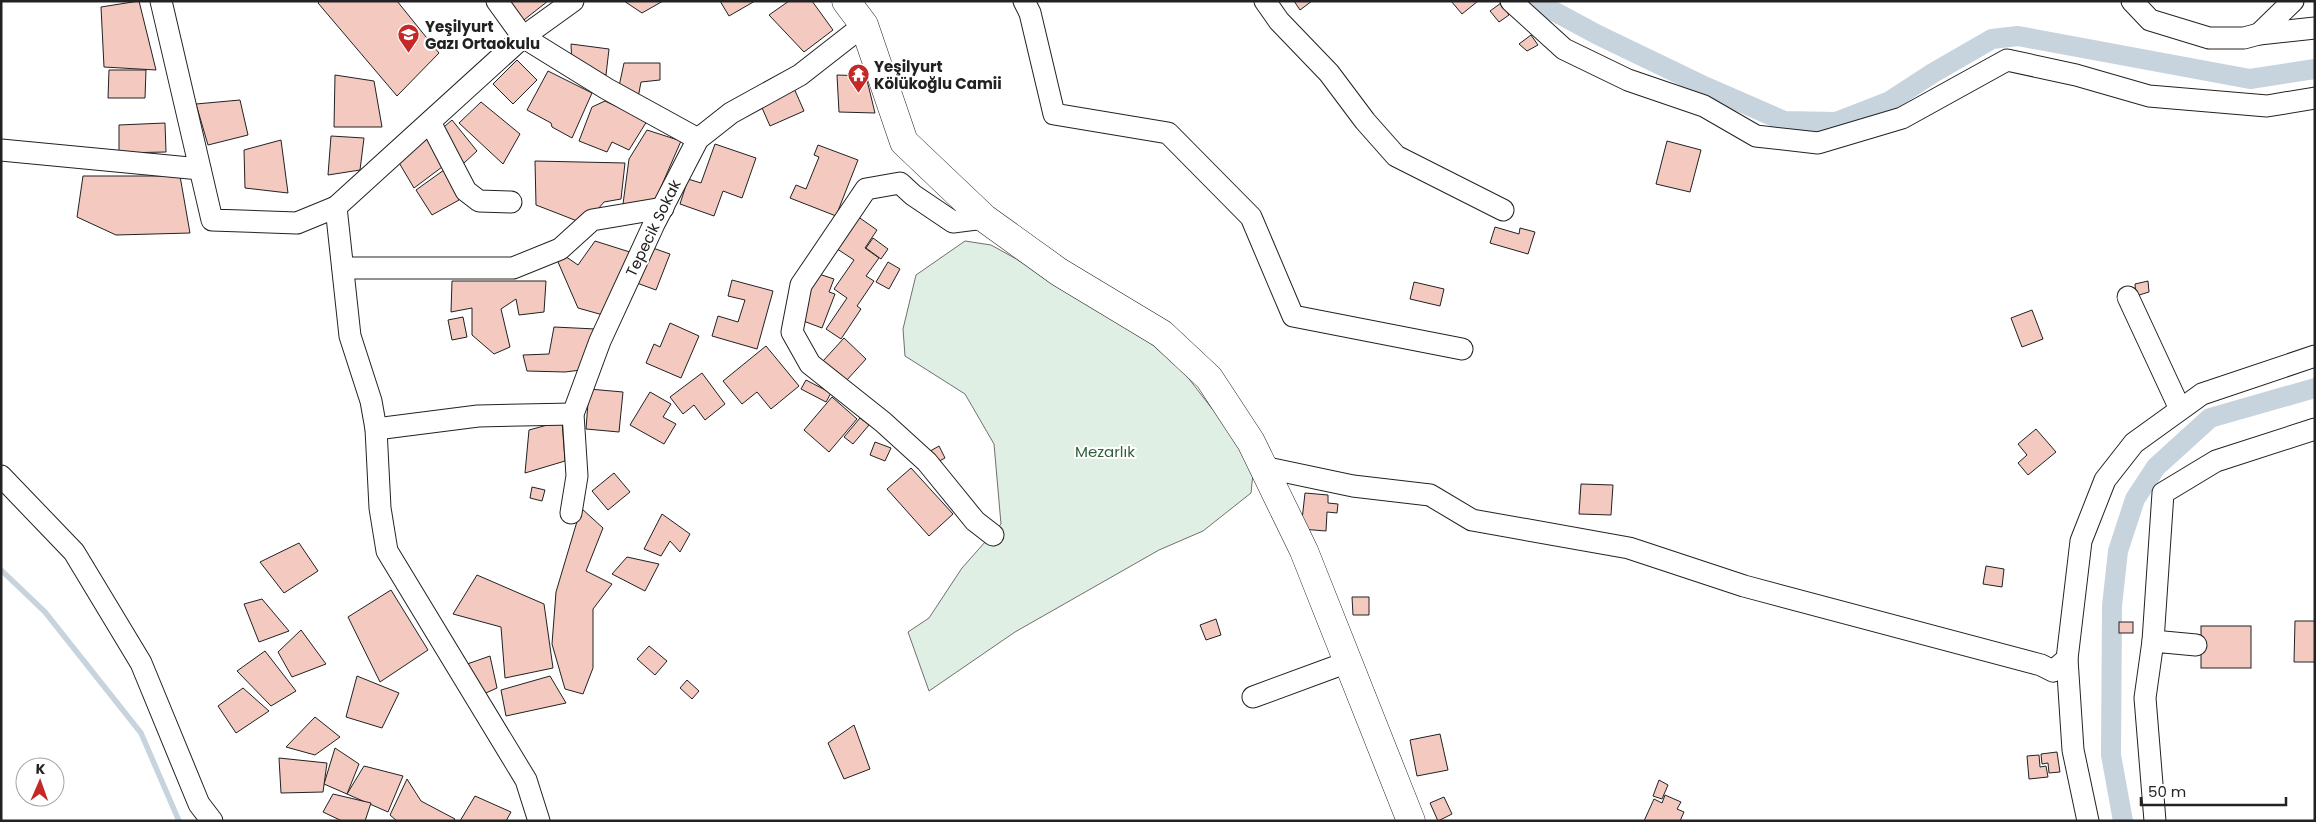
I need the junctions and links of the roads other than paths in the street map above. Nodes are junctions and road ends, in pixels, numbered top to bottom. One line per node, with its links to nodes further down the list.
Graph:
1 (161, 1): 18 (street)
2 (497, 1): 13 (street)
3 (573, 1): 13 (street)
4 (846, 1): 10 (main road)
5 (1024, 1): 26 (street)
6 (1264, 1): 22 (street)
7 (1511, 1): 14 (street)
8 (2132, 1): 12 (street)
9 (2293, 1): 12 (street)
10 (864, 25): 16 (street, Tepecik Sokak); 23 (main road)
11 (2315, 28): 12 (street)
12 (2259, 34)
13 (523, 38): 15 (street); 16 (street)
14 (2315, 98)
15 (430, 122): 19 (street); 20 (street)
16 (698, 139): 21 (street, Tepecik Sokak)
17 (1, 150): 18 (street)
18 (200, 170): 20 (street)
19 (512, 202)
20 (336, 207): 24 (street)
21 (663, 208): 24 (street); 29 (street, Tepecik Sokak)
22 (1503, 210)
23 (984, 218): 32 (main road); 35 (street)
24 (343, 268): 30 (street)
25 (2128, 297): 28 (street)
26 (1462, 349)
27 (2315, 356): 28 (street)
28 (2180, 409): 38 (street)
29 (573, 414): 30 (street); 34 (street, Tepecik Sokak)
30 (376, 429): 42 (street)
31 (2315, 429): 36 (street)
32 (1263, 467): 38 (street); 39 (main road)
33 (1, 476): 41 (street)
34 (571, 513)
35 (994, 535)
36 (2153, 641): 37 (street); 45 (street)
37 (2196, 645)
38 (2067, 659): 44 (street)
39 (1348, 662): 40 (street); 43 (main road)
40 (1253, 697)
41 (212, 821)
42 (539, 821)
43 (1411, 821)
44 (2088, 821)
45 (2154, 821)

